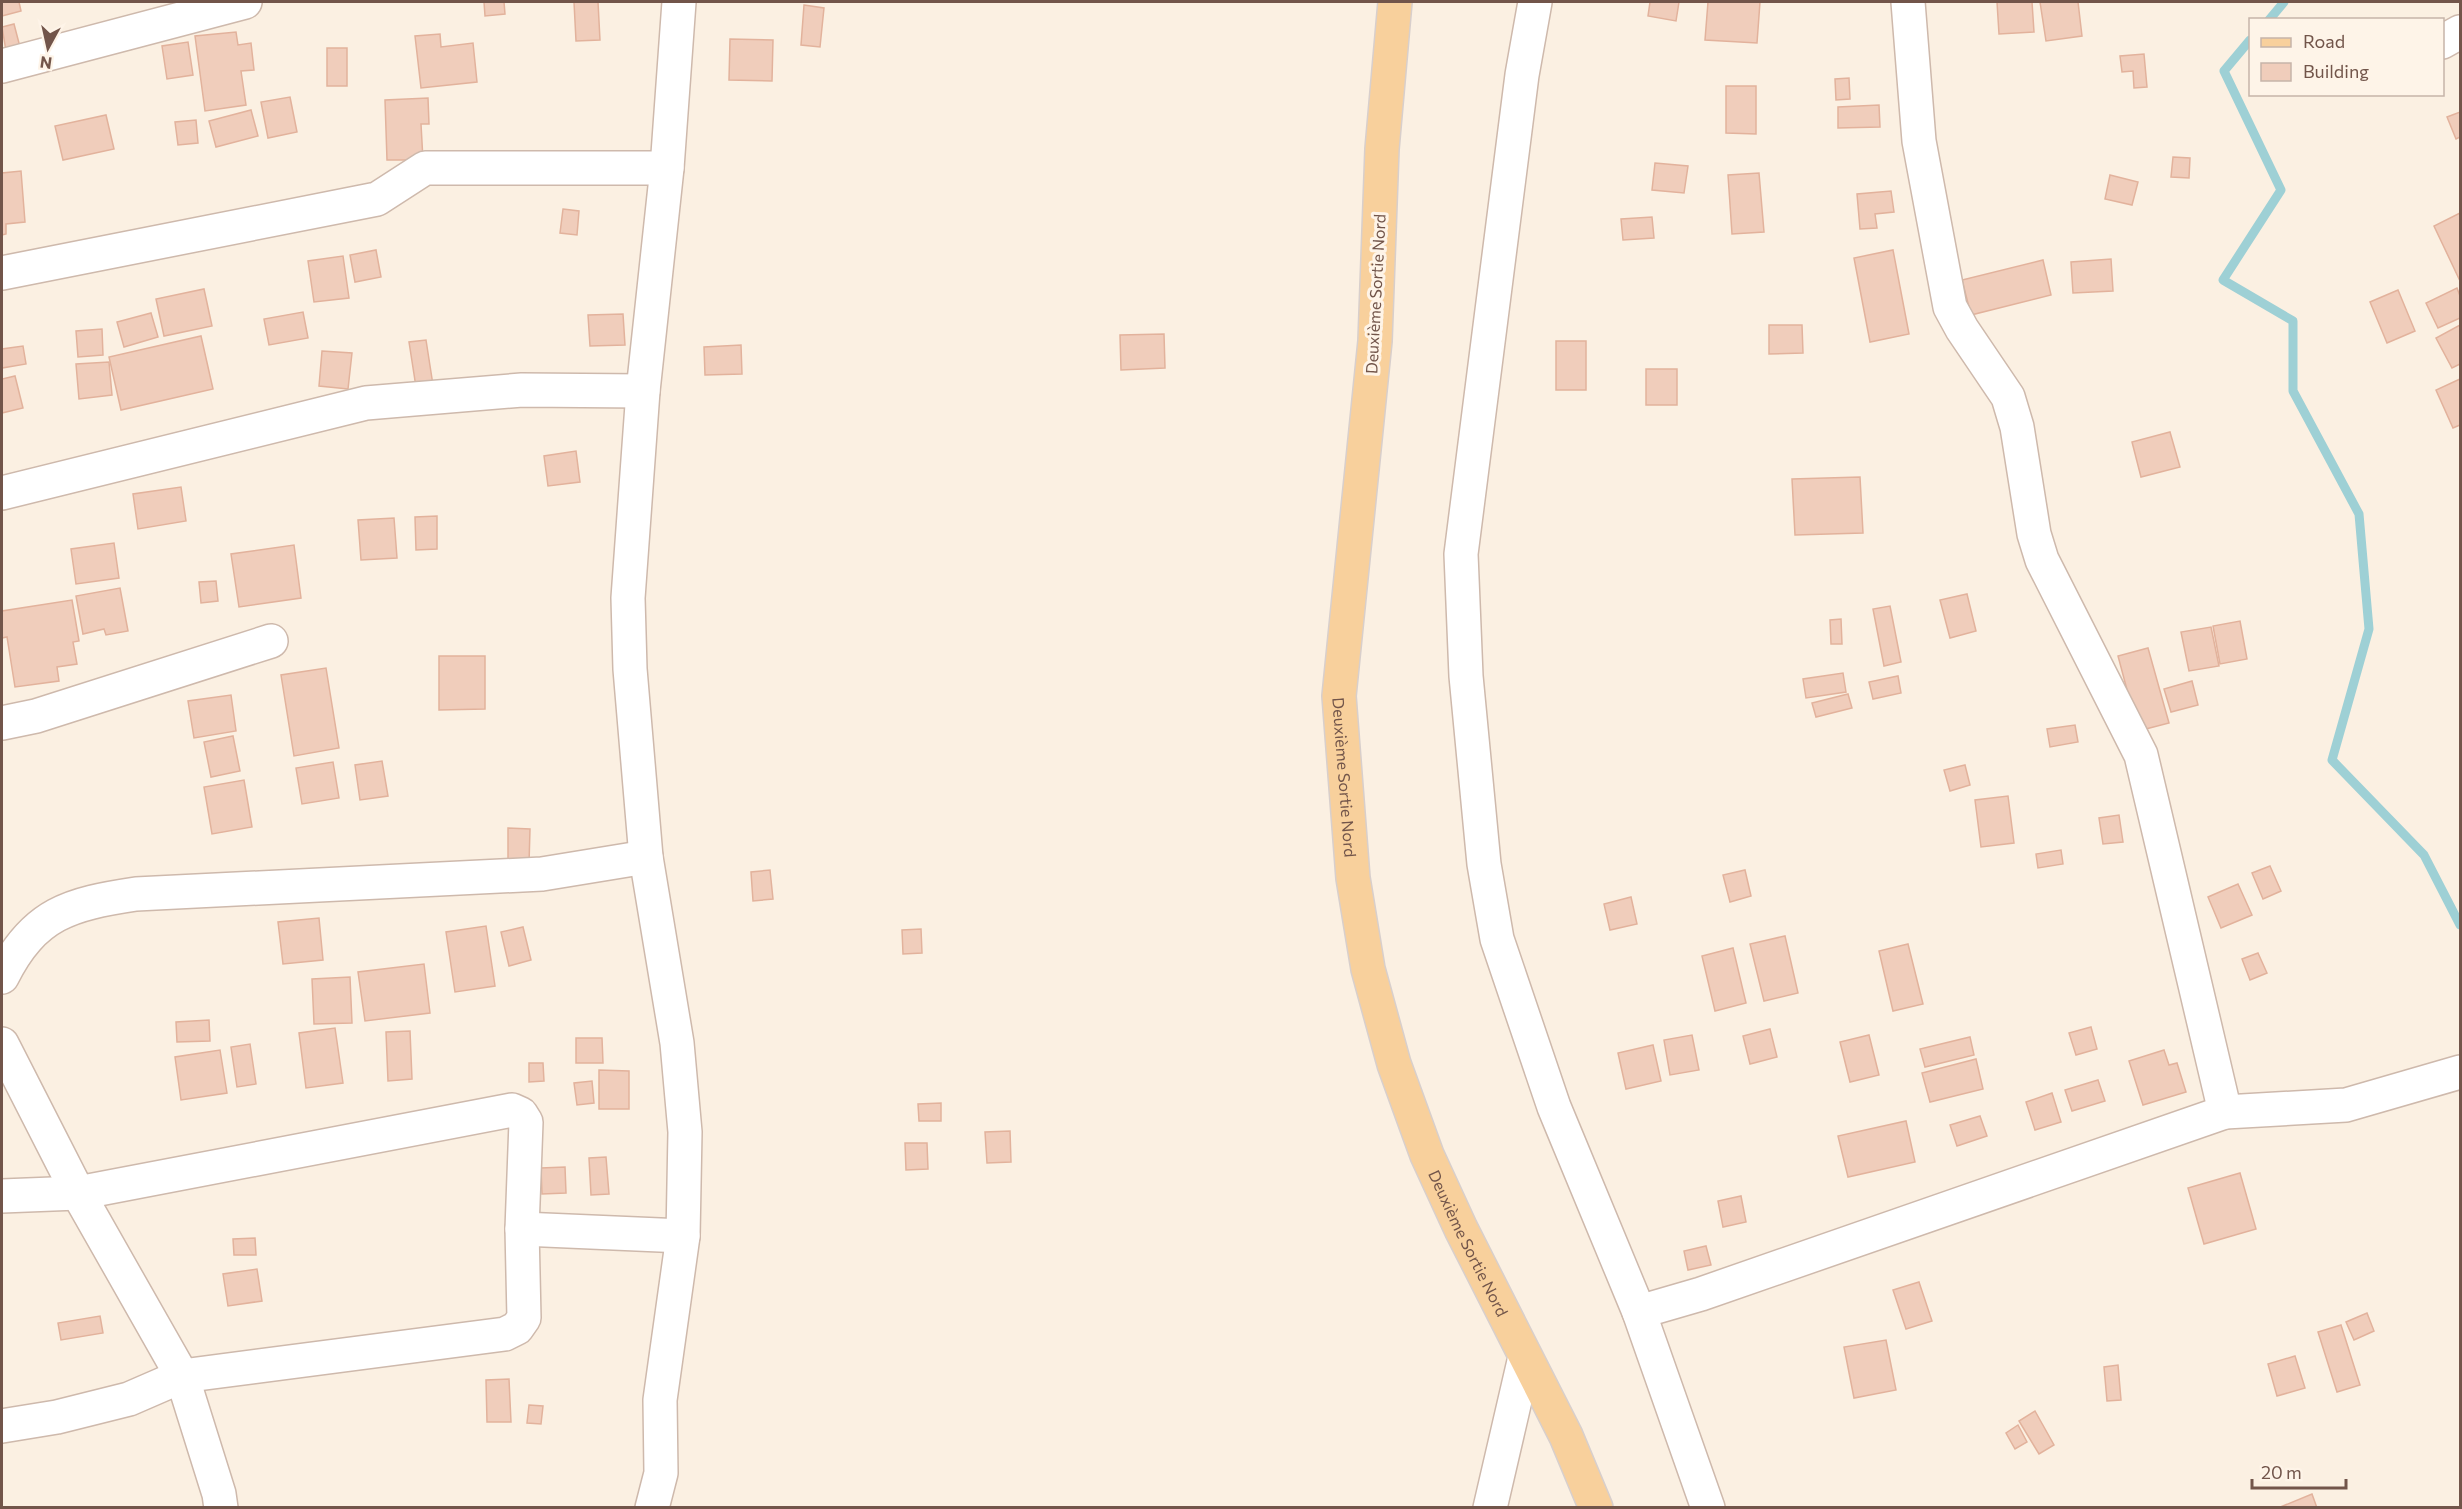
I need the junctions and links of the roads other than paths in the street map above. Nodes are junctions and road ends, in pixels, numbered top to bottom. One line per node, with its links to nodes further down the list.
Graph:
1 (245, 2): 8 (street)
2 (679, 2): 9 (street)
3 (1395, 2): 25 (main road, Deuxième Sortie Nord)
4 (1535, 2): 24 (street)
5 (1908, 2): 19 (street)
6 (2460, 32): 7 (street)
7 (2444, 41)
8 (2, 66)
9 (666, 168): 10 (street); 11 (street)
10 (2, 273)
11 (643, 390): 12 (street); 15 (street)
12 (2, 493)
13 (272, 641): 14 (street)
14 (2, 723)
15 (646, 857): 16 (street); 23 (street)
16 (2, 977)
17 (2, 1044): 20 (street)
18 (2460, 1072): 19 (street)
19 (2225, 1113): 24 (street)
20 (78, 1193): 21 (street); 22 (street); 26 (street)
21 (2, 1196)
22 (522, 1228): 23 (street); 26 (street)
23 (683, 1236): 29 (street)
24 (1639, 1312): 32 (street)
25 (1525, 1357): 30 (street); 31 (main road, Deuxième Sortie Nord)
26 (182, 1376): 27 (street); 28 (street)
27 (2, 1426)
28 (221, 1508)
29 (652, 1508)
30 (1490, 1508)
31 (1596, 1508)
32 (1708, 1508)

